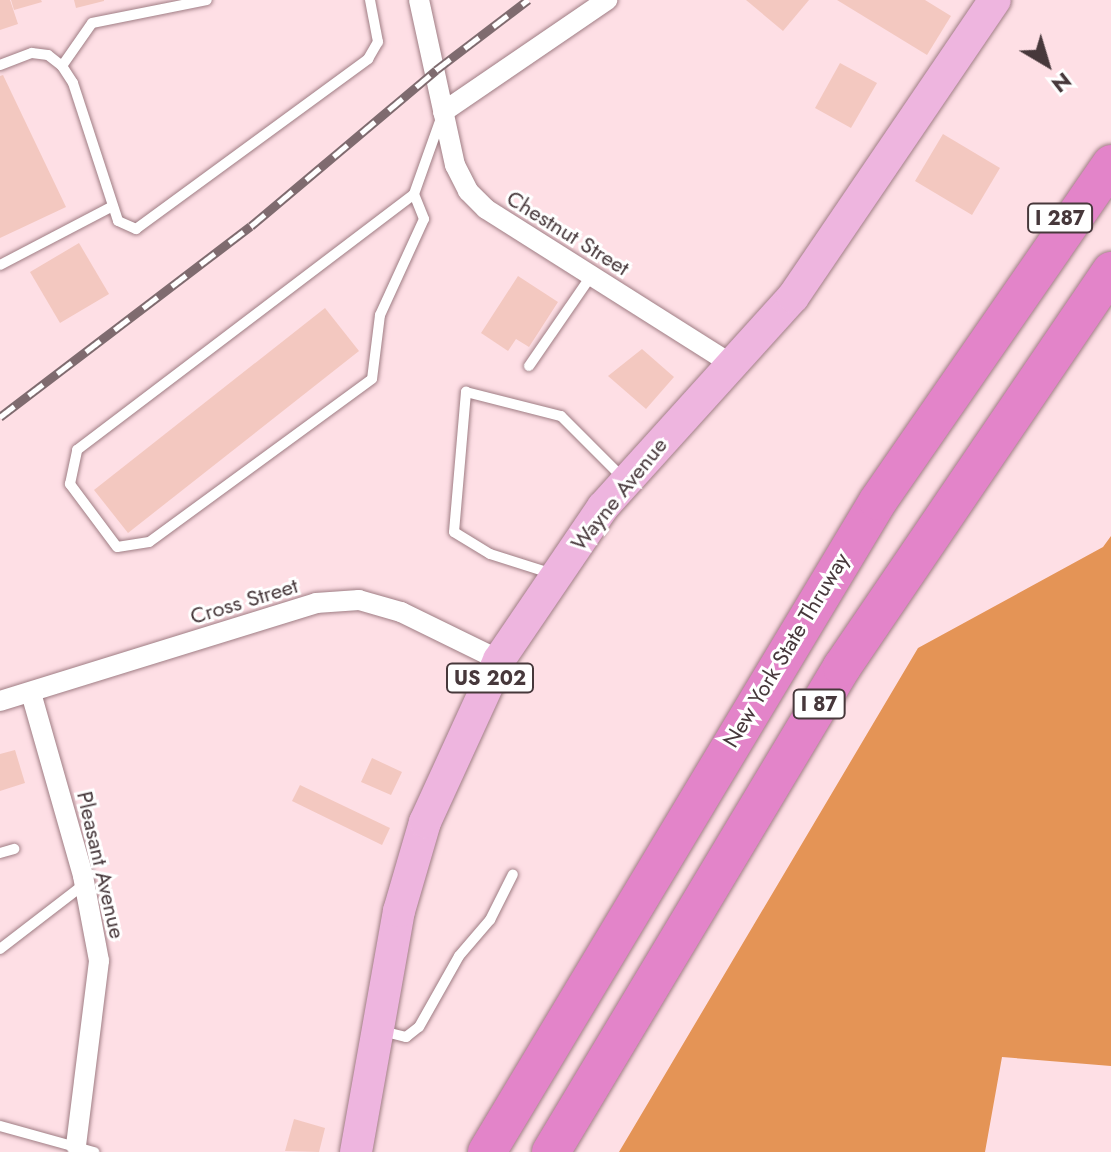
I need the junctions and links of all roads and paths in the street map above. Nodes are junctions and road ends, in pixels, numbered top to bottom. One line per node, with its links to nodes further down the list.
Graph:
1 (205, 0): 7 (lane)
2 (370, 0): 12 (lane)
3 (419, 0): 8 (street, Chestnut Street)
4 (607, 0): 8 (street)
5 (995, 0): 17 (main road, Wayne Avenue / US 202)
6 (0, 65): 7 (lane)
7 (62, 66): 12 (lane)
8 (443, 112): 11 (lane); 15 (street, Chestnut Street)
9 (1111, 135): 16 (highway, I 287)
10 (1111, 164): 16 (highway, New York State Thruway / I 87)
11 (414, 194): 11 (lane)
12 (113, 206): 13 (lane)
13 (0, 265)
14 (1111, 271): 35 (highway, I 87)
15 (591, 276): 17 (street, Chestnut Street); 18 (lane)
16 (1010, 303): 34 (highway, New York State Thruway / I 87)
17 (733, 365): 19 (main road, Wayne Avenue / US 202)
18 (529, 366)
19 (626, 481): 20 (main road, Wayne Avenue / US 202); 20 (lane)
20 (555, 575): 21 (main road, Wayne Avenue / US 202)
21 (499, 660): 22 (street, Cross Street); 29 (main road, Wayne Avenue / US 202)
22 (31, 693): 23 (street, Cross Street); 27 (street, Pleasant Avenue)
23 (0, 701)
24 (14, 849): 25 (lane)
25 (0, 853)
26 (513, 874): 29 (lane)
27 (83, 885): 28 (lane); 31 (street, Pleasant Avenue)
28 (0, 949)
29 (373, 1042): 32 (main road, Wayne Avenue / US 202); 33 (main road, Wayne Avenue / US 202)
30 (0, 1126): 31 (lane)
31 (85, 1149)
32 (344, 1152)
33 (356, 1152)
34 (487, 1152)
35 (551, 1152)

